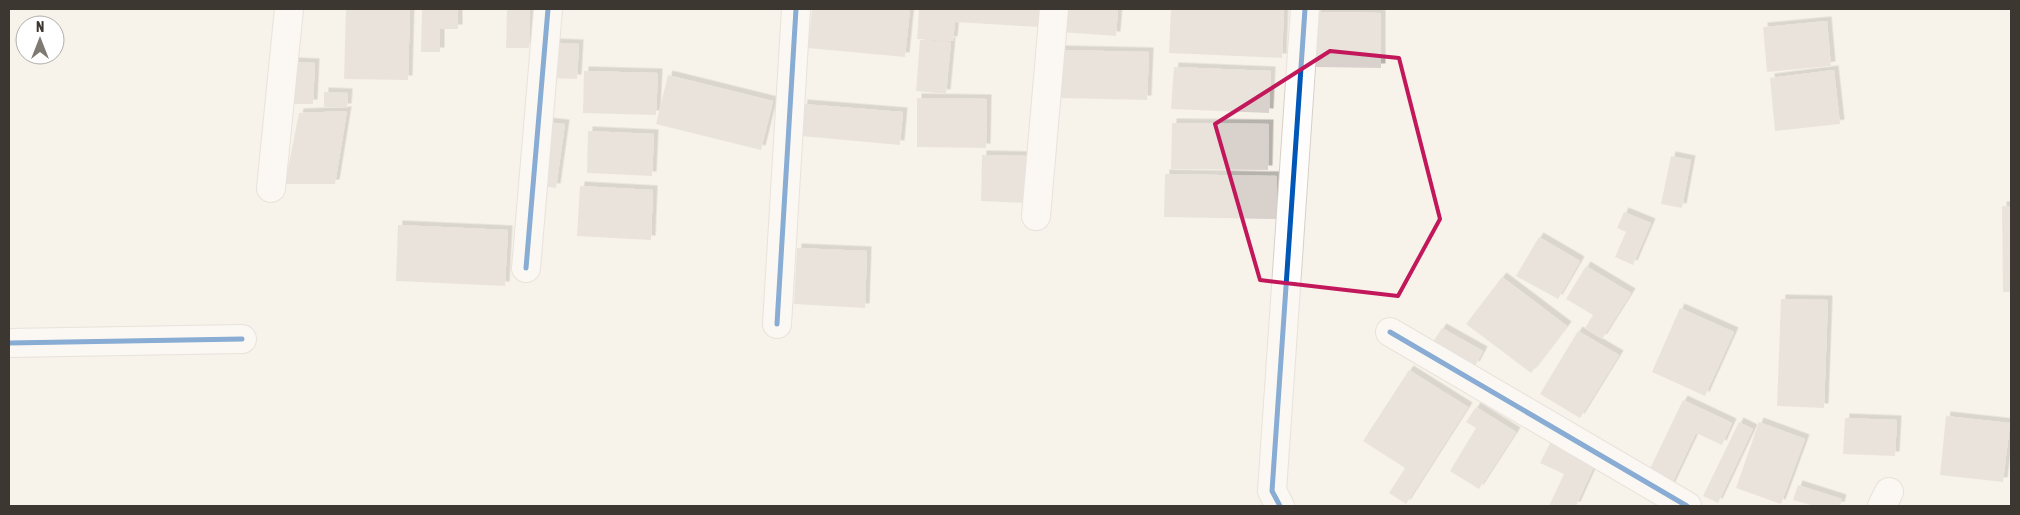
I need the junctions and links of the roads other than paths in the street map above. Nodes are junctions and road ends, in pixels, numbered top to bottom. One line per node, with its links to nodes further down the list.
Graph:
1 (289, 9): 6 (street)
2 (548, 9): 8 (street)
3 (796, 9): 9 (street)
4 (1054, 9): 7 (street)
5 (1305, 9): 13 (street)
6 (272, 188)
7 (1036, 216)
8 (526, 268)
9 (778, 324)
10 (1390, 332): 14 (street)
11 (242, 339): 12 (street)
12 (9, 343)
13 (1280, 506)
14 (1687, 506)

